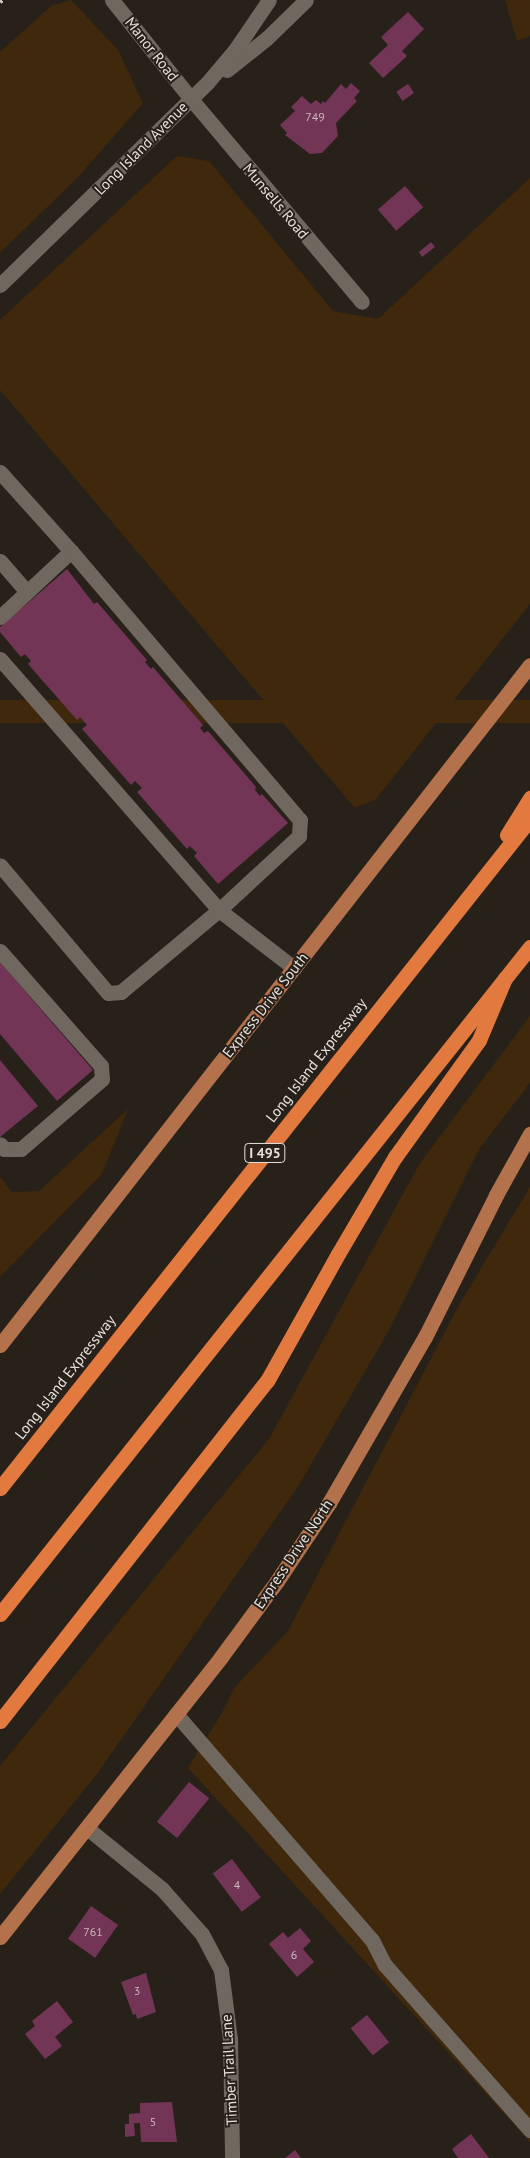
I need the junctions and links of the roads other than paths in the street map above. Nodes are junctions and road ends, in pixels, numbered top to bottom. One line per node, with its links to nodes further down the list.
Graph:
1 (112, 0): 4 (street, Manor Road)
2 (269, 0): 4 (street, Long Island Avenue)
3 (306, 0): 4 (street)
4 (191, 99): 5 (street, Long Island Avenue); 6 (street, Munsells Road)
5 (0, 285)
6 (362, 302)
7 (0, 472): 8 (street)
8 (71, 551): 10 (street); 18 (street)
9 (0, 561): 10 (street)
10 (28, 592): 11 (street)
11 (0, 617)
12 (0, 659): 18 (street)
13 (530, 665): 21 (main road, Express Drive South)
14 (530, 798): 17 (highway)
15 (530, 819): 17 (highway, Long Island Expressway / I 495)
16 (0, 865): 18 (street)
17 (464, 902): 26 (highway, Long Island Expressway / I 495)
18 (219, 910): 21 (street)
19 (530, 947): 22 (highway)
20 (0, 951): 24 (street)
21 (294, 968): 25 (main road, Express Drive South)
22 (505, 978): 27 (highway); 29 (highway)
23 (530, 1134): 28 (main road, Express Drive North)
24 (0, 1144)
25 (0, 1345)
26 (0, 1488)
27 (0, 1614)
28 (176, 1714): 30 (main road, Express Drive North); 32 (street)
29 (0, 1721)
30 (87, 1828): 31 (main road, Express Drive North); 33 (street, Timber Trail Lane)
31 (0, 1937)
32 (530, 2130)
33 (232, 2158)

